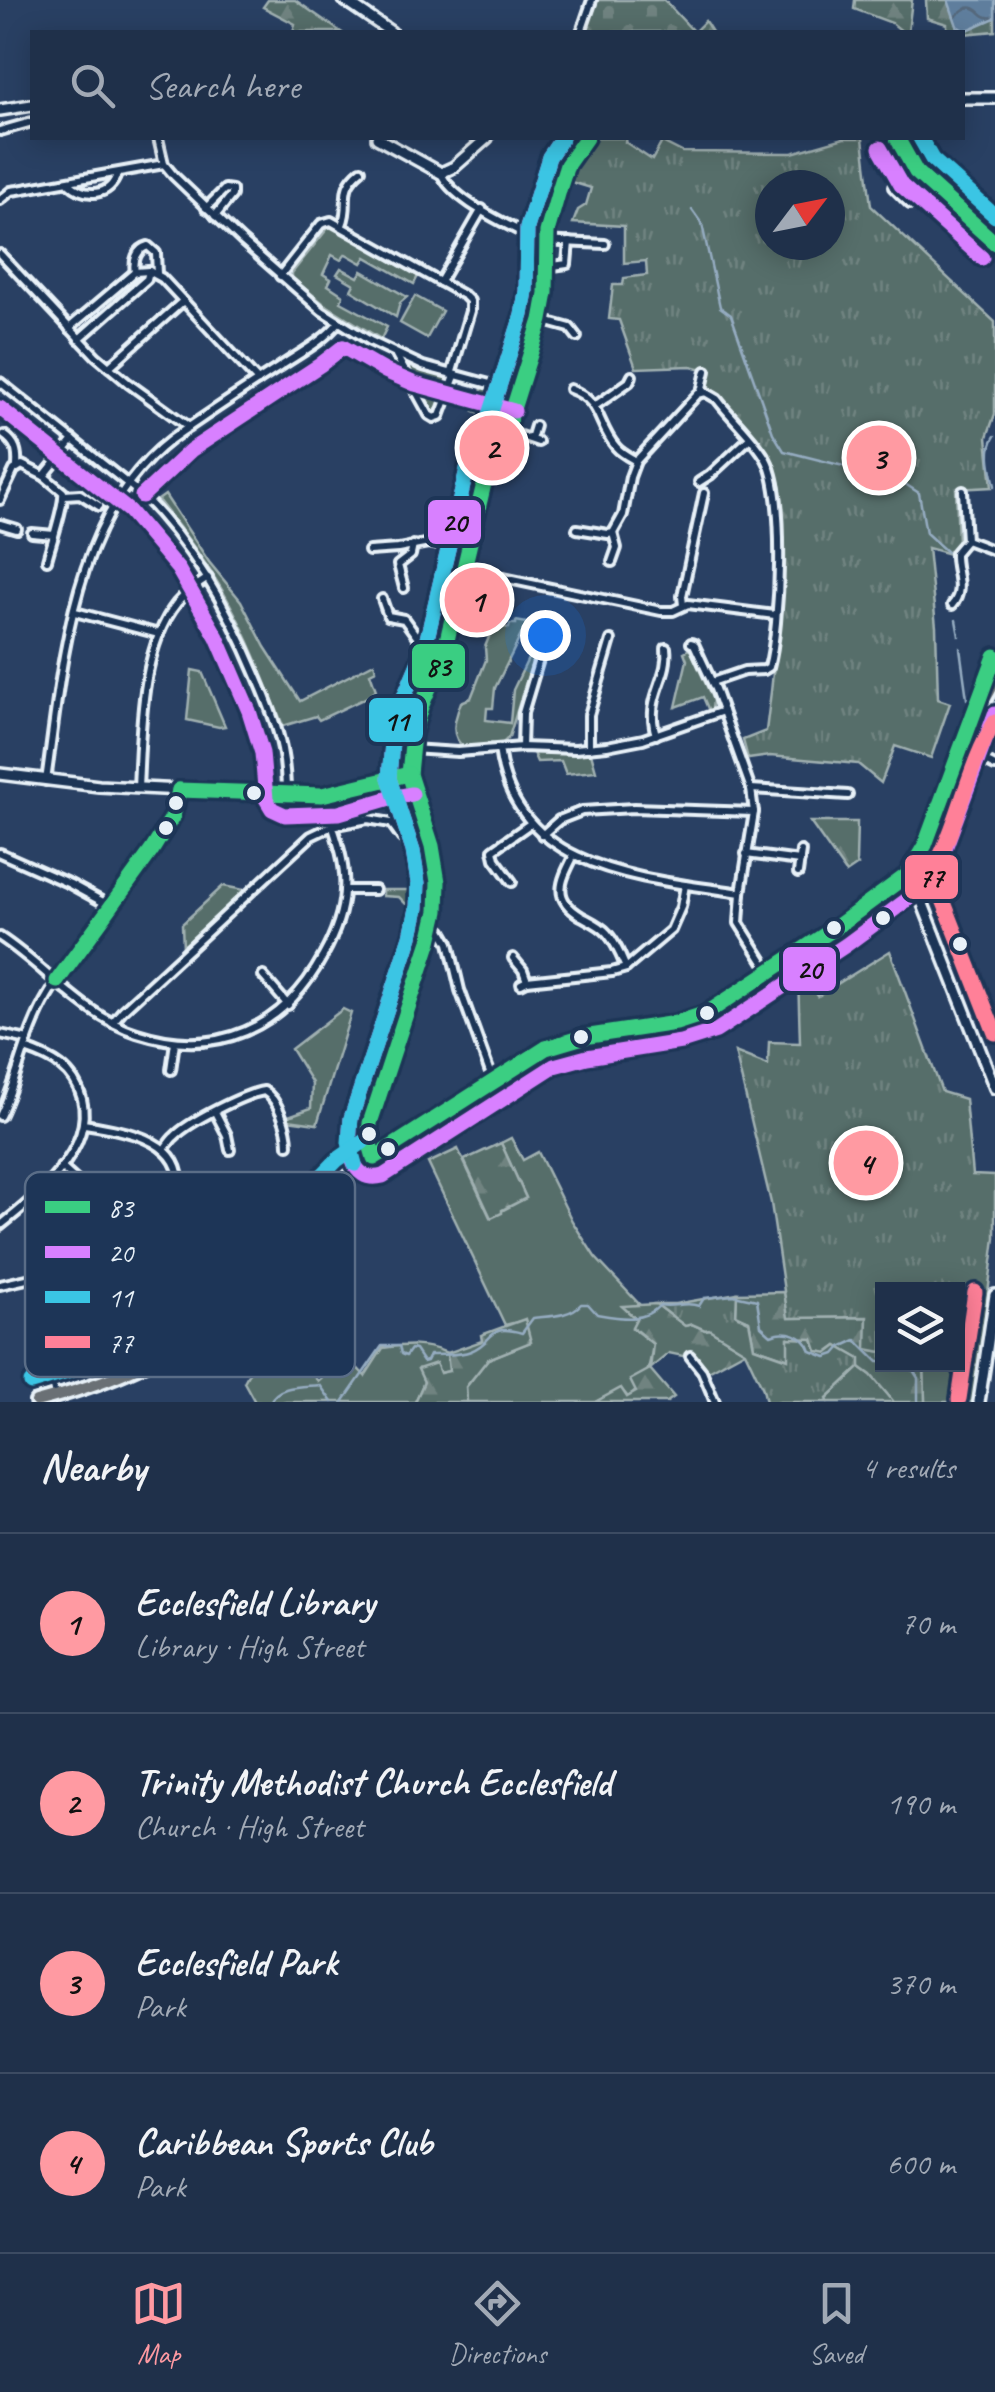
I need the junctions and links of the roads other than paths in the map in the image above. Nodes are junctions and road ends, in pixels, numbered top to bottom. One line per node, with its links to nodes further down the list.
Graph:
1 (344, 0): 3 (street)
2 (592, 0): 4 (street)
3 (387, 30)
4 (581, 30)
5 (965, 98): 6 (street)
6 (995, 98)
7 (30, 104): 8 (street)
8 (0, 110)
9 (30, 122): 10 (street)
10 (0, 130)
11 (158, 140): 16 (street)
12 (381, 140): 18 (street)
13 (484, 140): 18 (street)
14 (585, 140): 30 (street)
15 (898, 140): 20 (street)
16 (164, 164): 19 (street); 24 (street)
17 (360, 170): 27 (street)
18 (441, 173): 25 (street)
19 (118, 174): 21 (street); 21 (street)
20 (923, 179): 22 (street); 29 (street)
21 (68, 182): 23 (street)
22 (893, 187)
23 (0, 200)
24 (206, 208): 26 (street); 26 (street)
25 (482, 209): 30 (street); 37 (street)
26 (215, 216): 36 (street)
27 (342, 226): 36 (street); 37 (street)
28 (569, 242): 30 (street); 31 (street); 33 (street)
29 (995, 243)
30 (546, 244): 33 (street)
31 (605, 244)
32 (0, 254): 41 (street)
33 (546, 267): 39 (street)
34 (135, 272): 35 (street); 35 (street); 41 (street)
35 (153, 272): 38 (street); 43 (street)
36 (280, 276): 40 (street)
37 (440, 282): 47 (street)
38 (183, 301): 45 (street); 49 (street)
39 (541, 320): 42 (street); 52 (street)
40 (338, 322): 44 (street); 49 (street)
41 (69, 328): 43 (street)
42 (577, 338)
43 (79, 339): 45 (street)
44 (396, 354): 47 (street); 47 (street)
45 (108, 367): 55 (street)
46 (706, 371): 53 (street)
47 (453, 375): 52 (street)
48 (632, 376): 54 (street)
49 (258, 381): 55 (street)
50 (0, 382): 60 (street)
51 (570, 389): 54 (street)
52 (519, 392): 57 (street)
53 (701, 392): 59 (street); 61 (street)
54 (595, 406): 61 (street)
55 (189, 426): 64 (street)
56 (535, 426): 57 (street)
57 (506, 431): 80 (street)
58 (4, 434): 62 (street)
59 (750, 438): 65 (street); 91 (street)
60 (72, 440): 63 (street); 64 (street)
61 (636, 461): 75 (street)
62 (18, 466): 63 (street); 69 (street)
63 (44, 476): 68 (street)
64 (128, 482): 85 (street); 90 (street)
65 (699, 482)
66 (963, 491): 77 (street)
67 (704, 493): 88 (street)
68 (65, 495): 70 (street); 76 (street)
69 (0, 500)
70 (99, 506)
71 (0, 524): 72 (street)
72 (17, 529)
73 (577, 529): 75 (street)
74 (32, 533): 76 (street)
75 (614, 533): 83 (street)
76 (54, 534): 82 (street)
77 (966, 540): 81 (street); 89 (street)
78 (413, 545): 79 (street); 80 (street); 86 (street)
79 (368, 550)
80 (470, 550): 84 (street)
81 (995, 552)
82 (47, 560)
83 (612, 562)
84 (465, 570): 88 (street); 97 (street)
85 (208, 578): 92 (street); 118 (street)
86 (404, 588)
87 (382, 598): 98 (street)
88 (683, 605): 91 (street)
89 (952, 605)
90 (75, 612): 92 (street); 114 (street)
91 (775, 614): 100 (street)
92 (159, 634): 115 (street)
93 (543, 636): 105 (street)
94 (611, 640): 106 (street)
95 (691, 643): 100 (street)
96 (666, 648): 104 (street)
97 (444, 654): 98 (street); 107 (street)
98 (426, 656): 111 (street)
99 (995, 656): 103 (main road)
100 (712, 682): 102 (street)
101 (995, 682): 103 (main road)
102 (723, 711): 104 (street); 116 (street)
103 (976, 714): 109 (main road)
104 (656, 735): 106 (street)
105 (522, 747): 106 (street); 108 (street)
106 (589, 748)
107 (411, 749): 108 (street); 113 (street)
108 (499, 749): 122 (street)
109 (960, 749): 110 (street); 126 (main road)
110 (995, 766)
111 (392, 767)
112 (0, 774): 114 (street)
113 (409, 774): 119 (street); 141 (street)
114 (46, 781): 115 (street)
115 (138, 788): 117 (street)
116 (750, 789): 120 (street); 121 (street)
117 (179, 790): 118 (street); 140 (street)
118 (286, 795): 119 (street)
119 (322, 795): 123 (street)
120 (848, 795)
121 (754, 812): 124 (street); 129 (street)
122 (531, 823): 124 (street); 134 (street)
123 (332, 826): 125 (street); 136 (street); 149 (street)
124 (542, 835): 130 (street)
125 (402, 838)
126 (925, 845): 133 (main road); 138 (main road)
127 (802, 851): 131 (street)
128 (0, 854): 140 (street)
129 (746, 854): 131 (street); 139 (street)
130 (574, 855): 135 (street); 144 (street)
131 (800, 861): 132 (street)
132 (798, 872)
133 (907, 876): 138 (street); 145 (main road)
134 (512, 882)
135 (686, 885): 139 (street); 144 (street)
136 (344, 890): 137 (street); 148 (street)
137 (375, 890)
138 (918, 890): 156 (street)
139 (741, 893): 145 (street)
140 (112, 907): 147 (street)
141 (435, 925): 155 (street); 163 (street)
142 (0, 937): 147 (street)
143 (513, 958): 144 (street)
144 (626, 968)
145 (770, 972): 155 (main road)
146 (262, 976): 148 (street)
147 (57, 981): 149 (street); 151 (street)
148 (288, 1006): 152 (street)
149 (112, 1023): 152 (street)
150 (0, 1034): 151 (street)
151 (28, 1040): 153 (street)
152 (175, 1042): 154 (street)
153 (25, 1050): 158 (street); 159 (street)
154 (171, 1070)
155 (494, 1084): 163 (main road)
156 (995, 1088)
157 (215, 1112): 160 (street); 161 (street); 162 (street)
158 (0, 1116)
159 (84, 1124): 161 (street); 164 (street)
160 (288, 1145)
161 (164, 1150): 167 (street)
162 (230, 1150)
163 (374, 1158): 168 (main road)
164 (61, 1167): 165 (street); 166 (street)
165 (57, 1172)
166 (66, 1172)
167 (177, 1172)
168 (354, 1172)
169 (25, 1206): 170 (street)
170 (0, 1226)
171 (25, 1279): 172 (street)
172 (0, 1285)
173 (995, 1295): 180 (street)
174 (690, 1356): 179 (street)
175 (50, 1377): 177 (street)
176 (112, 1377): 177 (main road)
177 (55, 1397): 178 (main road)
178 (36, 1402)
179 (714, 1402)
180 (980, 1402)

